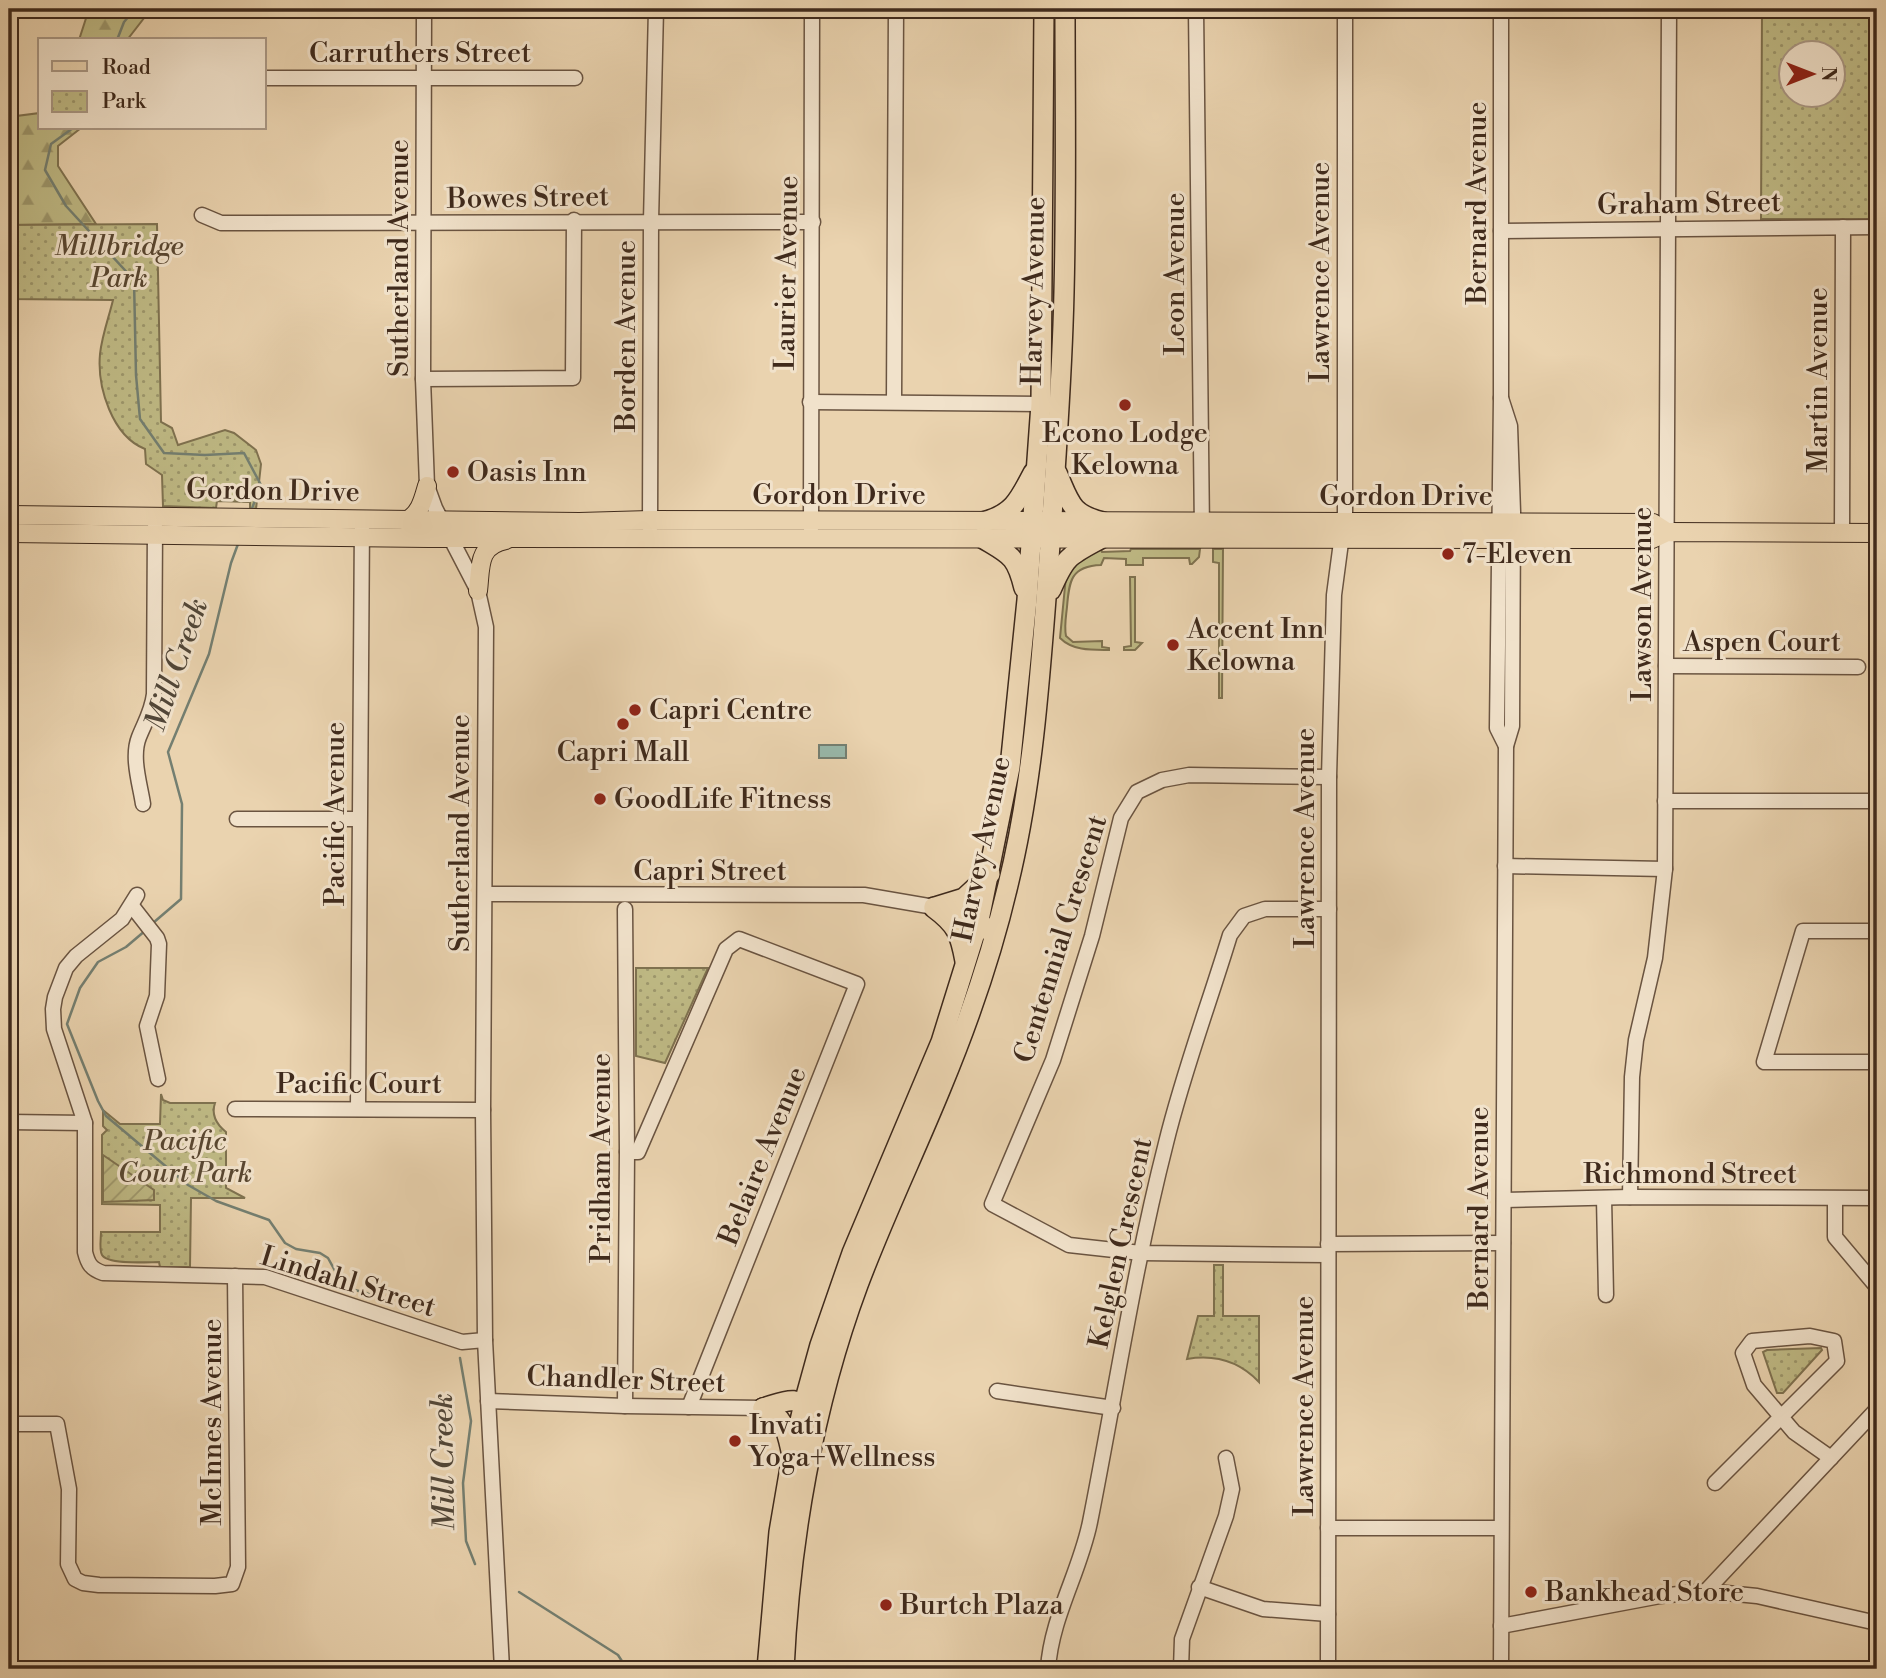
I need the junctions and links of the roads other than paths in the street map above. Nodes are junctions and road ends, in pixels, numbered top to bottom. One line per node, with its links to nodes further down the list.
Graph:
1 (424, 9): 11 (street, Sutherland Avenue)
2 (656, 9): 16 (street, Borden Avenue)
3 (813, 9): 17 (street, Laurier Avenue)
4 (896, 9): 25 (street)
5 (1045, 9): 26 (highway, Harvey Avenue)
6 (1065, 9): 27 (highway, Harvey Avenue)
7 (1196, 9): 41 (street, Leon Avenue)
8 (1345, 9): 40 (street, Lawrence Avenue)
9 (1501, 9): 22 (street, Bernard Avenue)
10 (1670, 9): 21 (street, Lawson Avenue)
11 (424, 77): 12 (street, Carruthers Street); 13 (street, Carruthers Street); 18 (street, Sutherland Avenue)
12 (266, 78)
13 (575, 78)
14 (202, 215): 18 (street, Bowes Street)
15 (574, 220): 16 (street, Bowes Street); 18 (street, Bowes Street); 23 (street)
16 (651, 221): 17 (street, Bowes Street); 35 (street, Borden Avenue)
17 (813, 222): 24 (street, Laurier Avenue)
18 (423, 224): 23 (street, Sutherland Avenue)
19 (1843, 227): 20 (street, Graham Street); 21 (street, Graham Street); 44 (street, Martin Avenue)
20 (1877, 227)
21 (1668, 228): 22 (street, Graham Street); 43 (street, Lawson Avenue)
22 (1501, 231): 42 (street, Bernard Avenue)
23 (423, 379): 28 (street, Sutherland Avenue)
24 (810, 402): 25 (street); 36 (street, Laurier Avenue)
25 (894, 402): 26 (street)
26 (1041, 404): 27 (highway, Harvey Avenue)
27 (1046, 467): 37 (highway); 38 (highway, Harvey Avenue); 39 (highway)
28 (427, 486): 31 (main road); 32 (street, Sutherland Avenue)
29 (9, 515): 30 (main road, Gordon Drive)
30 (155, 515): 33 (main road, Gordon Drive); 47 (street)
31 (406, 521): 32 (main road, Gordon Drive); 34 (main road, Gordon Drive)
32 (442, 521): 35 (main road, Gordon Drive); 48 (street, Sutherland Avenue)
33 (247, 526): 34 (main road, Gordon Drive); 47 (main road, Gordon Drive)
34 (362, 529): 48 (main road, Gordon Drive); 59 (street, Pacific Avenue)
35 (650, 529): 36 (main road, Gordon Drive); 49 (main road, Gordon Drive)
36 (811, 530): 37 (main road, Gordon Drive)
37 (983, 530): 38 (main road, Gordon Drive); 51 (highway)
38 (1042, 530): 39 (main road, Gordon Drive); 51 (highway, Harvey Avenue)
39 (1102, 530): 41 (main road, Gordon Drive); 51 (highway)
40 (1343, 530): 41 (main road, Gordon Drive); 42 (main road, Gordon Drive); 54 (street, Lawrence Avenue)
41 (1202, 531)
42 (1506, 531): 43 (main road, Gordon Drive); 60 (street, Bernard Avenue)
43 (1667, 532): 44 (main road, Gordon Drive); 52 (street, Lawson Avenue)
44 (1842, 532): 46 (main road, Gordon Drive)
45 (9, 533): 47 (main road, Gordon Drive)
46 (1877, 533)
47 (155, 534): 57 (street)
48 (452, 538): 49 (main road, Gordon Drive); 50 (street, Sutherland Avenue)
49 (510, 539): 50 (main road)
50 (478, 592): 63 (street, Sutherland Avenue)
51 (1036, 602): 62 (highway, Harvey Avenue); 69 (highway, Harvey Avenue)
52 (1666, 666): 53 (street, Aspen Court); 55 (street, Lawson Avenue)
53 (1858, 667)
54 (1329, 777): 66 (street, Lawrence Avenue); 86 (street, Centennial Crescent)
55 (1665, 801): 56 (street); 61 (street, Lawson Avenue)
56 (1877, 801)
57 (144, 804)
58 (237, 819): 59 (street)
59 (359, 819): 74 (street, Pacific Avenue)
60 (1505, 866): 61 (street); 83 (street, Bernard Avenue)
61 (1665, 869): 79 (street, Lawson Avenue)
62 (990, 874): 64 (highway); 67 (highway, Harvey Avenue)
63 (485, 894): 64 (street, Capri Street); 75 (street, Sutherland Avenue)
64 (933, 907): 67 (highway); 70 (highway)
65 (625, 909): 78 (street, Pridham Avenue)
66 (1329, 909): 85 (street, Lawrence Avenue); 86 (street, Kelglen Crescent)
67 (979, 920): 69 (highway); 70 (highway, Harvey Avenue)
68 (1877, 932): 71 (street)
69 (991, 945): 101 (highway, Harvey Avenue)
70 (966, 965): 93 (highway, Harvey Avenue)
71 (1877, 1062)
72 (158, 1079): 77 (street)
73 (235, 1109): 74 (street, Pacific Court)
74 (358, 1109): 75 (street, Pacific Court)
75 (483, 1110): 90 (street, Sutherland Avenue)
76 (9, 1122): 77 (street)
77 (85, 1122): 87 (street, Lindahl Street)
78 (627, 1152): 94 (street, Pridham Avenue); 95 (street, Belaire Avenue)
79 (1630, 1197): 80 (street, Richmond Street); 82 (street, Richmond Street)
80 (1604, 1198): 83 (street, Richmond Street); 89 (street)
81 (1877, 1198): 82 (street, Richmond Street)
82 (1835, 1199): 88 (street)
83 (1504, 1200): 84 (street, Bernard Avenue)
84 (1503, 1243): 85 (street); 107 (street, Bernard Avenue)
85 (1328, 1249): 86 (street); 106 (street, Lawrence Avenue)
86 (1141, 1253): 97 (street, Kelglen Crescent)
87 (235, 1276): 90 (street, Lindahl Street); 100 (street, McInnes Avenue)
88 (1877, 1287)
89 (1606, 1295)
90 (485, 1340): 92 (street, Sutherland Avenue)
91 (997, 1391): 97 (street)
92 (488, 1401): 94 (street, Chandler Street); 113 (street, Sutherland Avenue)
93 (804, 1403): 96 (highway); 101 (highway); 102 (highway, Harvey Avenue)
94 (625, 1406): 95 (street, Chandler Street)
95 (689, 1407): 96 (street, Chandler Street)
96 (763, 1408): 102 (highway)
97 (1113, 1408): 116 (street, Kelglen Crescent)
98 (1877, 1409): 104 (street)
99 (1780, 1417): 99 (street); 104 (street); 105 (street)
100 (9, 1424)
101 (818, 1425): 115 (highway, Harvey Avenue)
102 (792, 1456): 114 (highway, Harvey Avenue)
103 (1226, 1458): 108 (street)
104 (1831, 1458): 109 (street)
105 (1716, 1483)
106 (1328, 1528): 107 (street); 110 (street, Lawrence Avenue)
107 (1501, 1528): 112 (street, Bernard Avenue)
108 (1199, 1587): 110 (street); 117 (street)
109 (1706, 1591): 111 (street); 112 (street)
110 (1328, 1614): 118 (street, Lawrence Avenue)
111 (1877, 1623)
112 (1502, 1626): 119 (street, Bernard Avenue)
113 (502, 1669)
114 (767, 1669)
115 (784, 1669)
116 (1048, 1669)
117 (1181, 1669)
118 (1328, 1669)
119 (1501, 1669)

